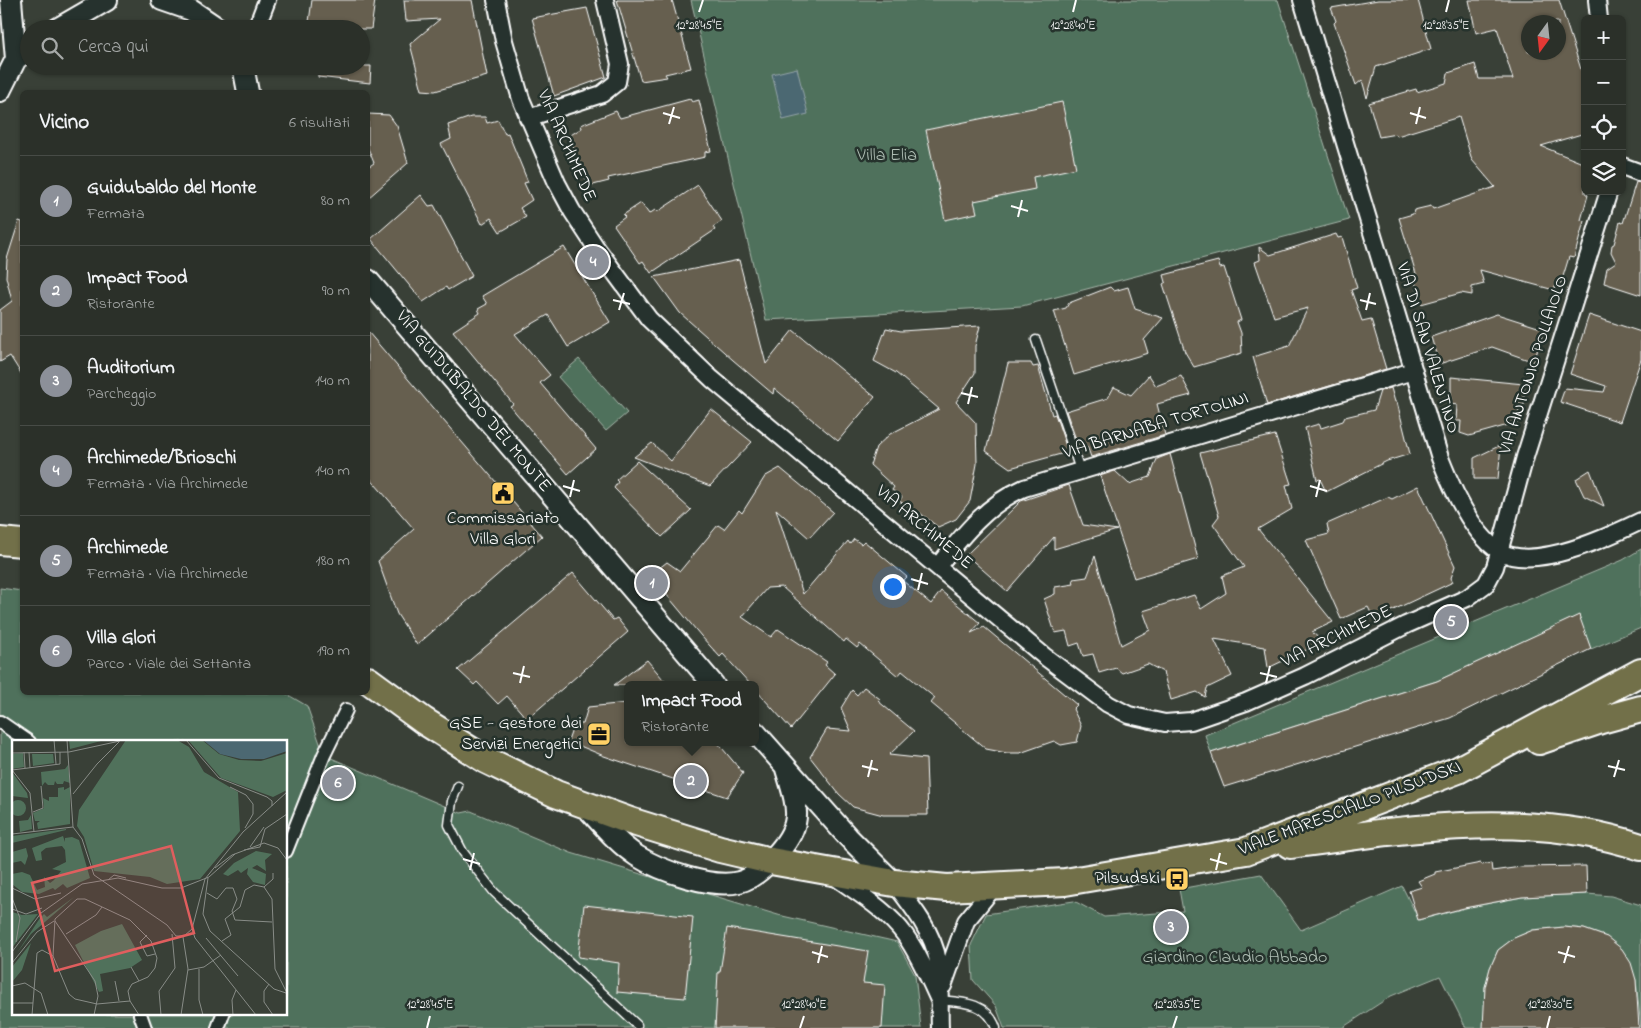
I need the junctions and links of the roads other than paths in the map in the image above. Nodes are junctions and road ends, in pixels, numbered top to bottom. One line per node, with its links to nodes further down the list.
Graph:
1 (11, 0): 13 (street)
2 (107, 0): 10 (street)
3 (162, 0): 11 (street)
4 (267, 0): 12 (street)
5 (496, 0): 18 (street, VIA ARCHIMEDE)
6 (605, 0): 18 (street)
7 (1302, 0): 24 (street, VIA DI SAN VALENTINO)
8 (1597, 0): 9 (street)
9 (1599, 15)
10 (73, 20)
11 (206, 20)
12 (259, 20)
13 (20, 45)
14 (20, 58): 17 (street)
15 (245, 75): 16 (street)
16 (248, 90)
17 (0, 91)
18 (528, 118): 30 (street, VIA ARCHIMEDE)
19 (1626, 167): 20 (street)
20 (1641, 173)
21 (1608, 195): 29 (street, VIA ANTONIO POLLAIOLO)
22 (370, 282): 33 (street, VIA GUIDUBALDO DEL MONTE)
23 (1036, 340): 25 (lane)
24 (1413, 371): 25 (street, VIA BARNABA TORTOLINI); 29 (street, VIA DI SAN VALENTINO)
25 (1080, 470): 30 (street, VIA BARNABA TORTOLINI)
26 (1641, 521): 29 (street)
27 (0, 542): 28 (main road)
28 (20, 543)
29 (1499, 551): 30 (street, VIA ARCHIMEDE)
30 (938, 566)
31 (1641, 672): 40 (main road, VIALE MARESCIALLO PILSUDSKI)
32 (370, 681): 42 (main road, VIALE MARESCIALLO PILSUDSKI)
33 (711, 681)
34 (1641, 709): 40 (main road)
35 (346, 710): 43 (street)
36 (0, 722): 38 (street)
37 (759, 737): 39 (street)
38 (26, 740)
39 (786, 768): 46 (street); 48 (street)
40 (1458, 770): 45 (main road, VIALE MARESCIALLO PILSUDSKI)
41 (458, 786): 53 (lane)
42 (584, 804): 46 (main road, VIALE MARESCIALLO PILSUDSKI); 46 (street, VIALE MARESCIALLO PILSUDSKI)
43 (288, 846)
44 (1641, 847): 45 (main road)
45 (1246, 851): 49 (main road, VIALE MARESCIALLO PILSUDSKI)
46 (771, 860): 47 (main road, VIALE MARESCIALLO PILSUDSKI)
47 (826, 871): 48 (main road, VIALE MARESCIALLO PILSUDSKI); 50 (street)
48 (894, 883): 49 (main road, VIALE MARESCIALLO PILSUDSKI); 50 (street)
49 (994, 887): 50 (street)
50 (939, 1000): 56 (street); 57 (lane)
51 (141, 1016): 54 (street)
52 (222, 1016): 55 (street)
53 (637, 1025)
54 (145, 1028)
55 (218, 1028)
56 (940, 1028)
57 (996, 1028)

